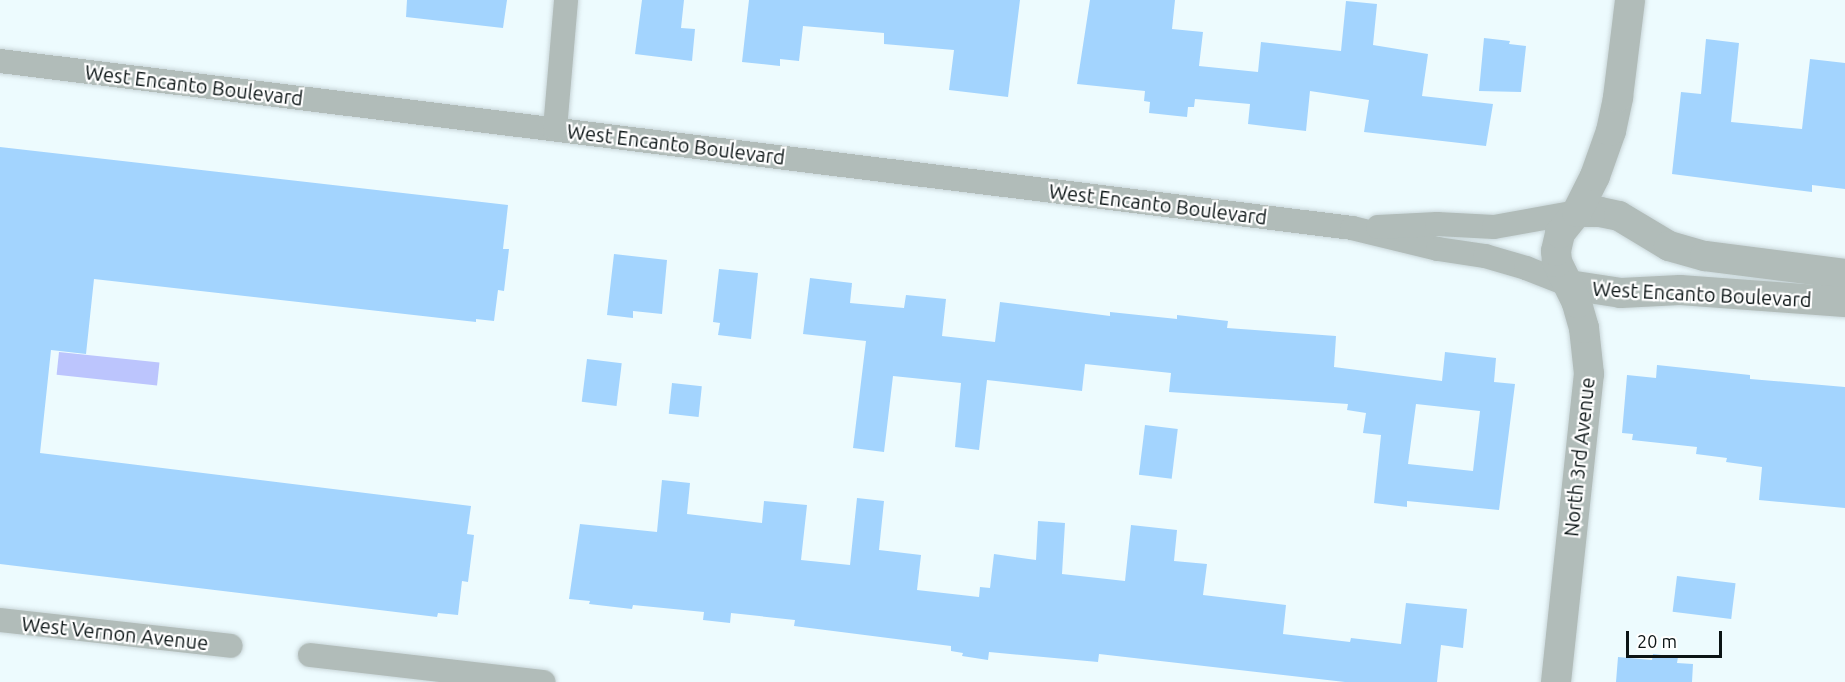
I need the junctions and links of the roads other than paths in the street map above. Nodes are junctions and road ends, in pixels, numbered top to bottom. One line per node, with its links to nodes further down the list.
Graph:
1 (566, 0): 4 (street)
2 (1630, 0): 5 (street, North 3rd Avenue)
3 (0, 61): 4 (street, West Encanto Boulevard)
4 (555, 129): 6 (street, West Encanto Boulevard)
5 (1578, 212): 6 (street, West Encanto Boulevard); 7 (street, West Encanto Boulevard); 8 (street, North 3rd Avenue)
6 (1352, 228): 8 (street, West Encanto Boulevard)
7 (1845, 274)
8 (1569, 285): 9 (street, West Encanto Boulevard); 14 (street, North 3rd Avenue)
9 (1845, 302)
10 (0, 620): 11 (street, West Vernon Avenue)
11 (231, 646)
12 (310, 655): 13 (street)
13 (543, 682)
14 (1556, 682)

